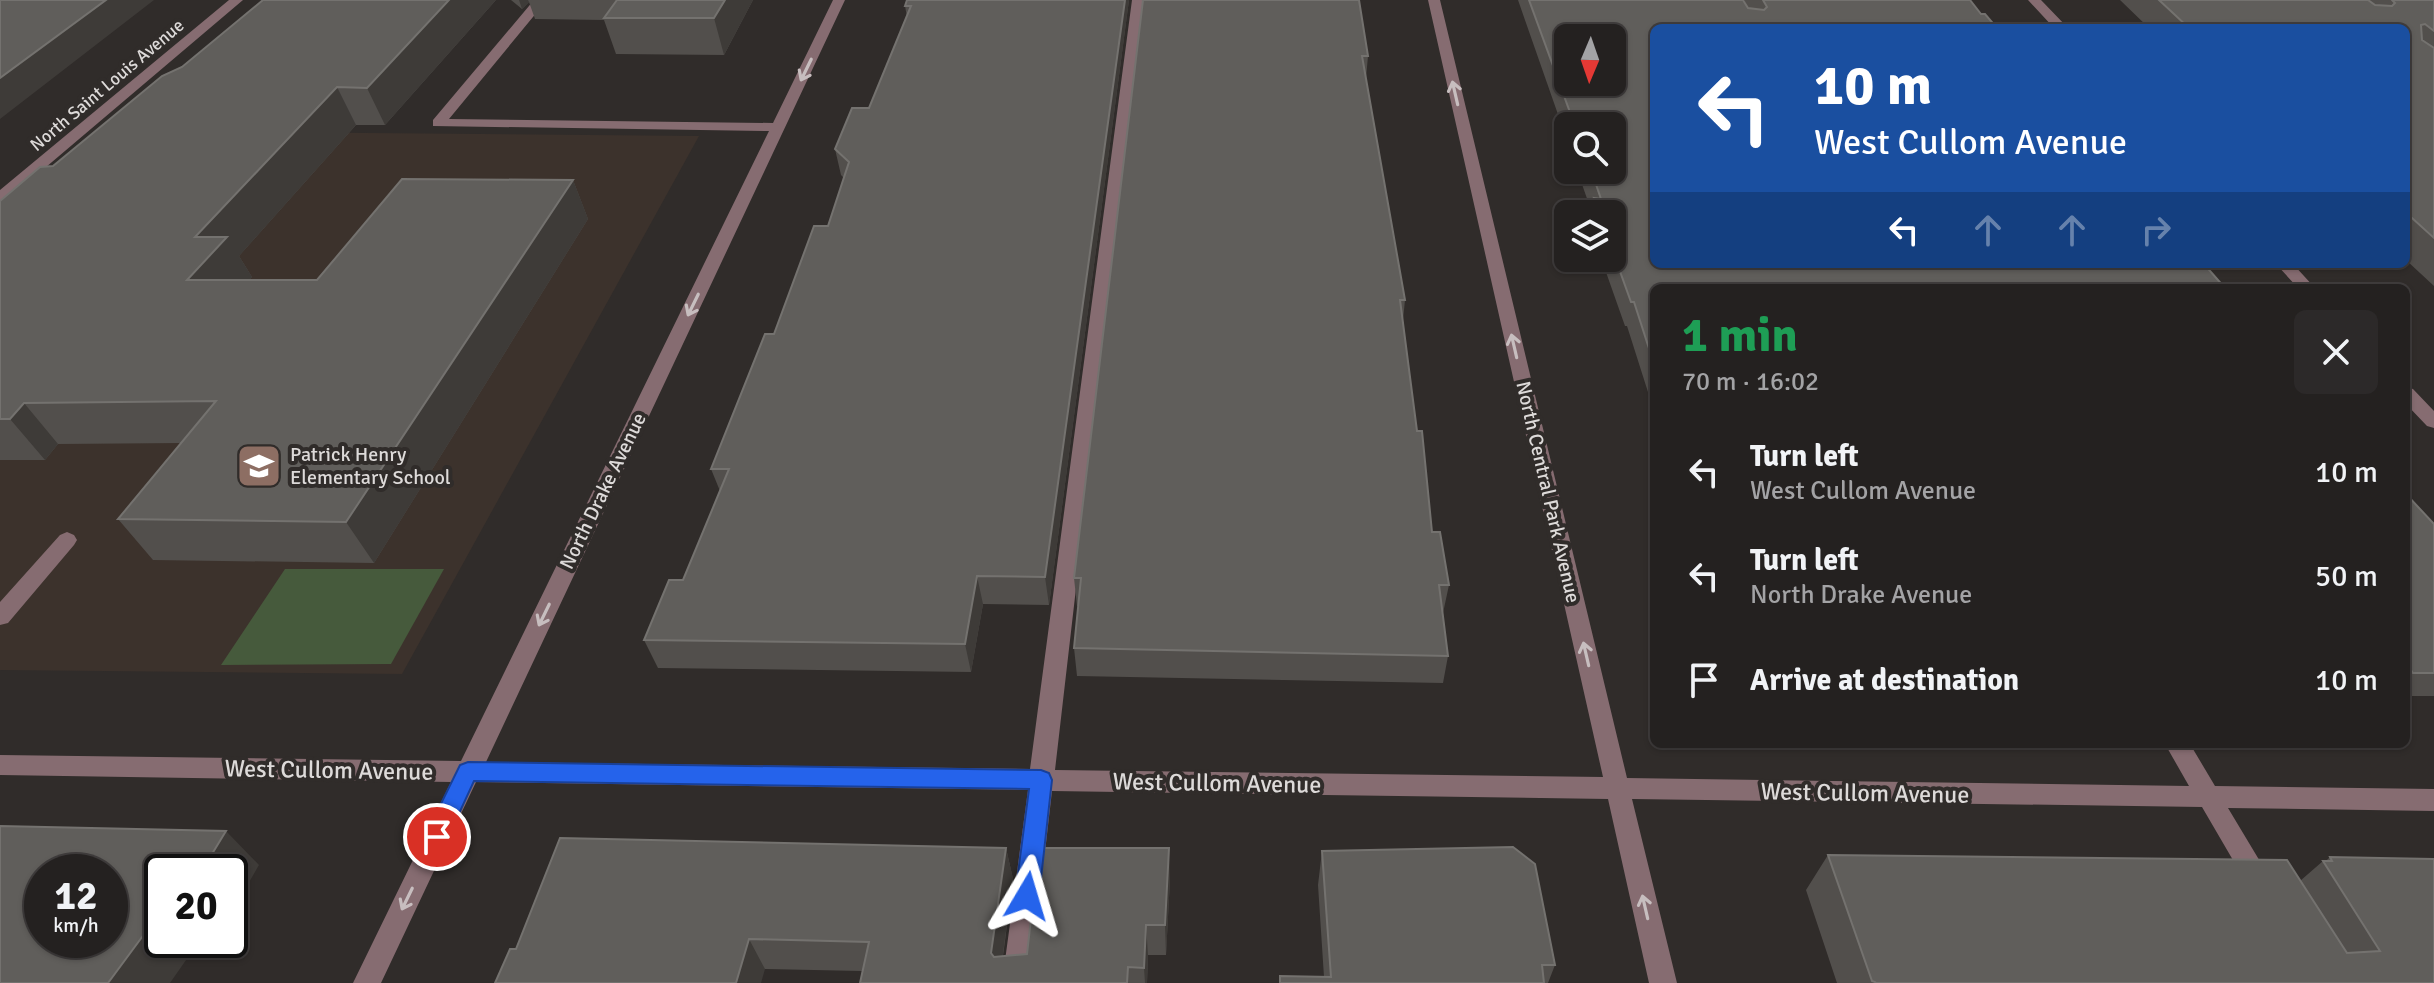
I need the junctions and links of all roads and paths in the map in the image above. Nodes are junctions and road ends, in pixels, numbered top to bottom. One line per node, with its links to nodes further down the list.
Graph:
1 (237, 0): 9 (street, North Saint Louis Avenue)
2 (541, 0): 8 (street)
3 (839, 0): 8 (street, North Drake Avenue, one-way to 8)
4 (1138, 0): 19 (street)
5 (1434, 0): 20 (street, North Central Park Avenue, one-way to 5)
6 (2034, 0): 7 (street)
7 (2057, 24)
8 (778, 127): 18 (street, North Drake Avenue, one-way to 18)
9 (0, 198)
10 (2288, 268): 11 (street)
11 (2303, 284)
12 (2410, 397): 13 (street)
13 (2434, 422)
14 (67, 540): 15 (street)
15 (0, 617)
16 (2179, 748): 21 (street)
17 (0, 765): 18 (street, West Cullom Avenue)
18 (468, 771): 19 (street, West Cullom Avenue); 24 (street, North Drake Avenue, one-way to 24)
19 (1041, 780): 20 (street, West Cullom Avenue); 25 (street)
20 (1618, 789): 21 (street, West Cullom Avenue); 26 (street, North Central Park Avenue, one-way to 20)
21 (2208, 796): 22 (street, West Cullom Avenue); 23 (street)
22 (2434, 800)
23 (2275, 908)
24 (367, 983)
25 (1016, 983)
26 (1663, 983)

